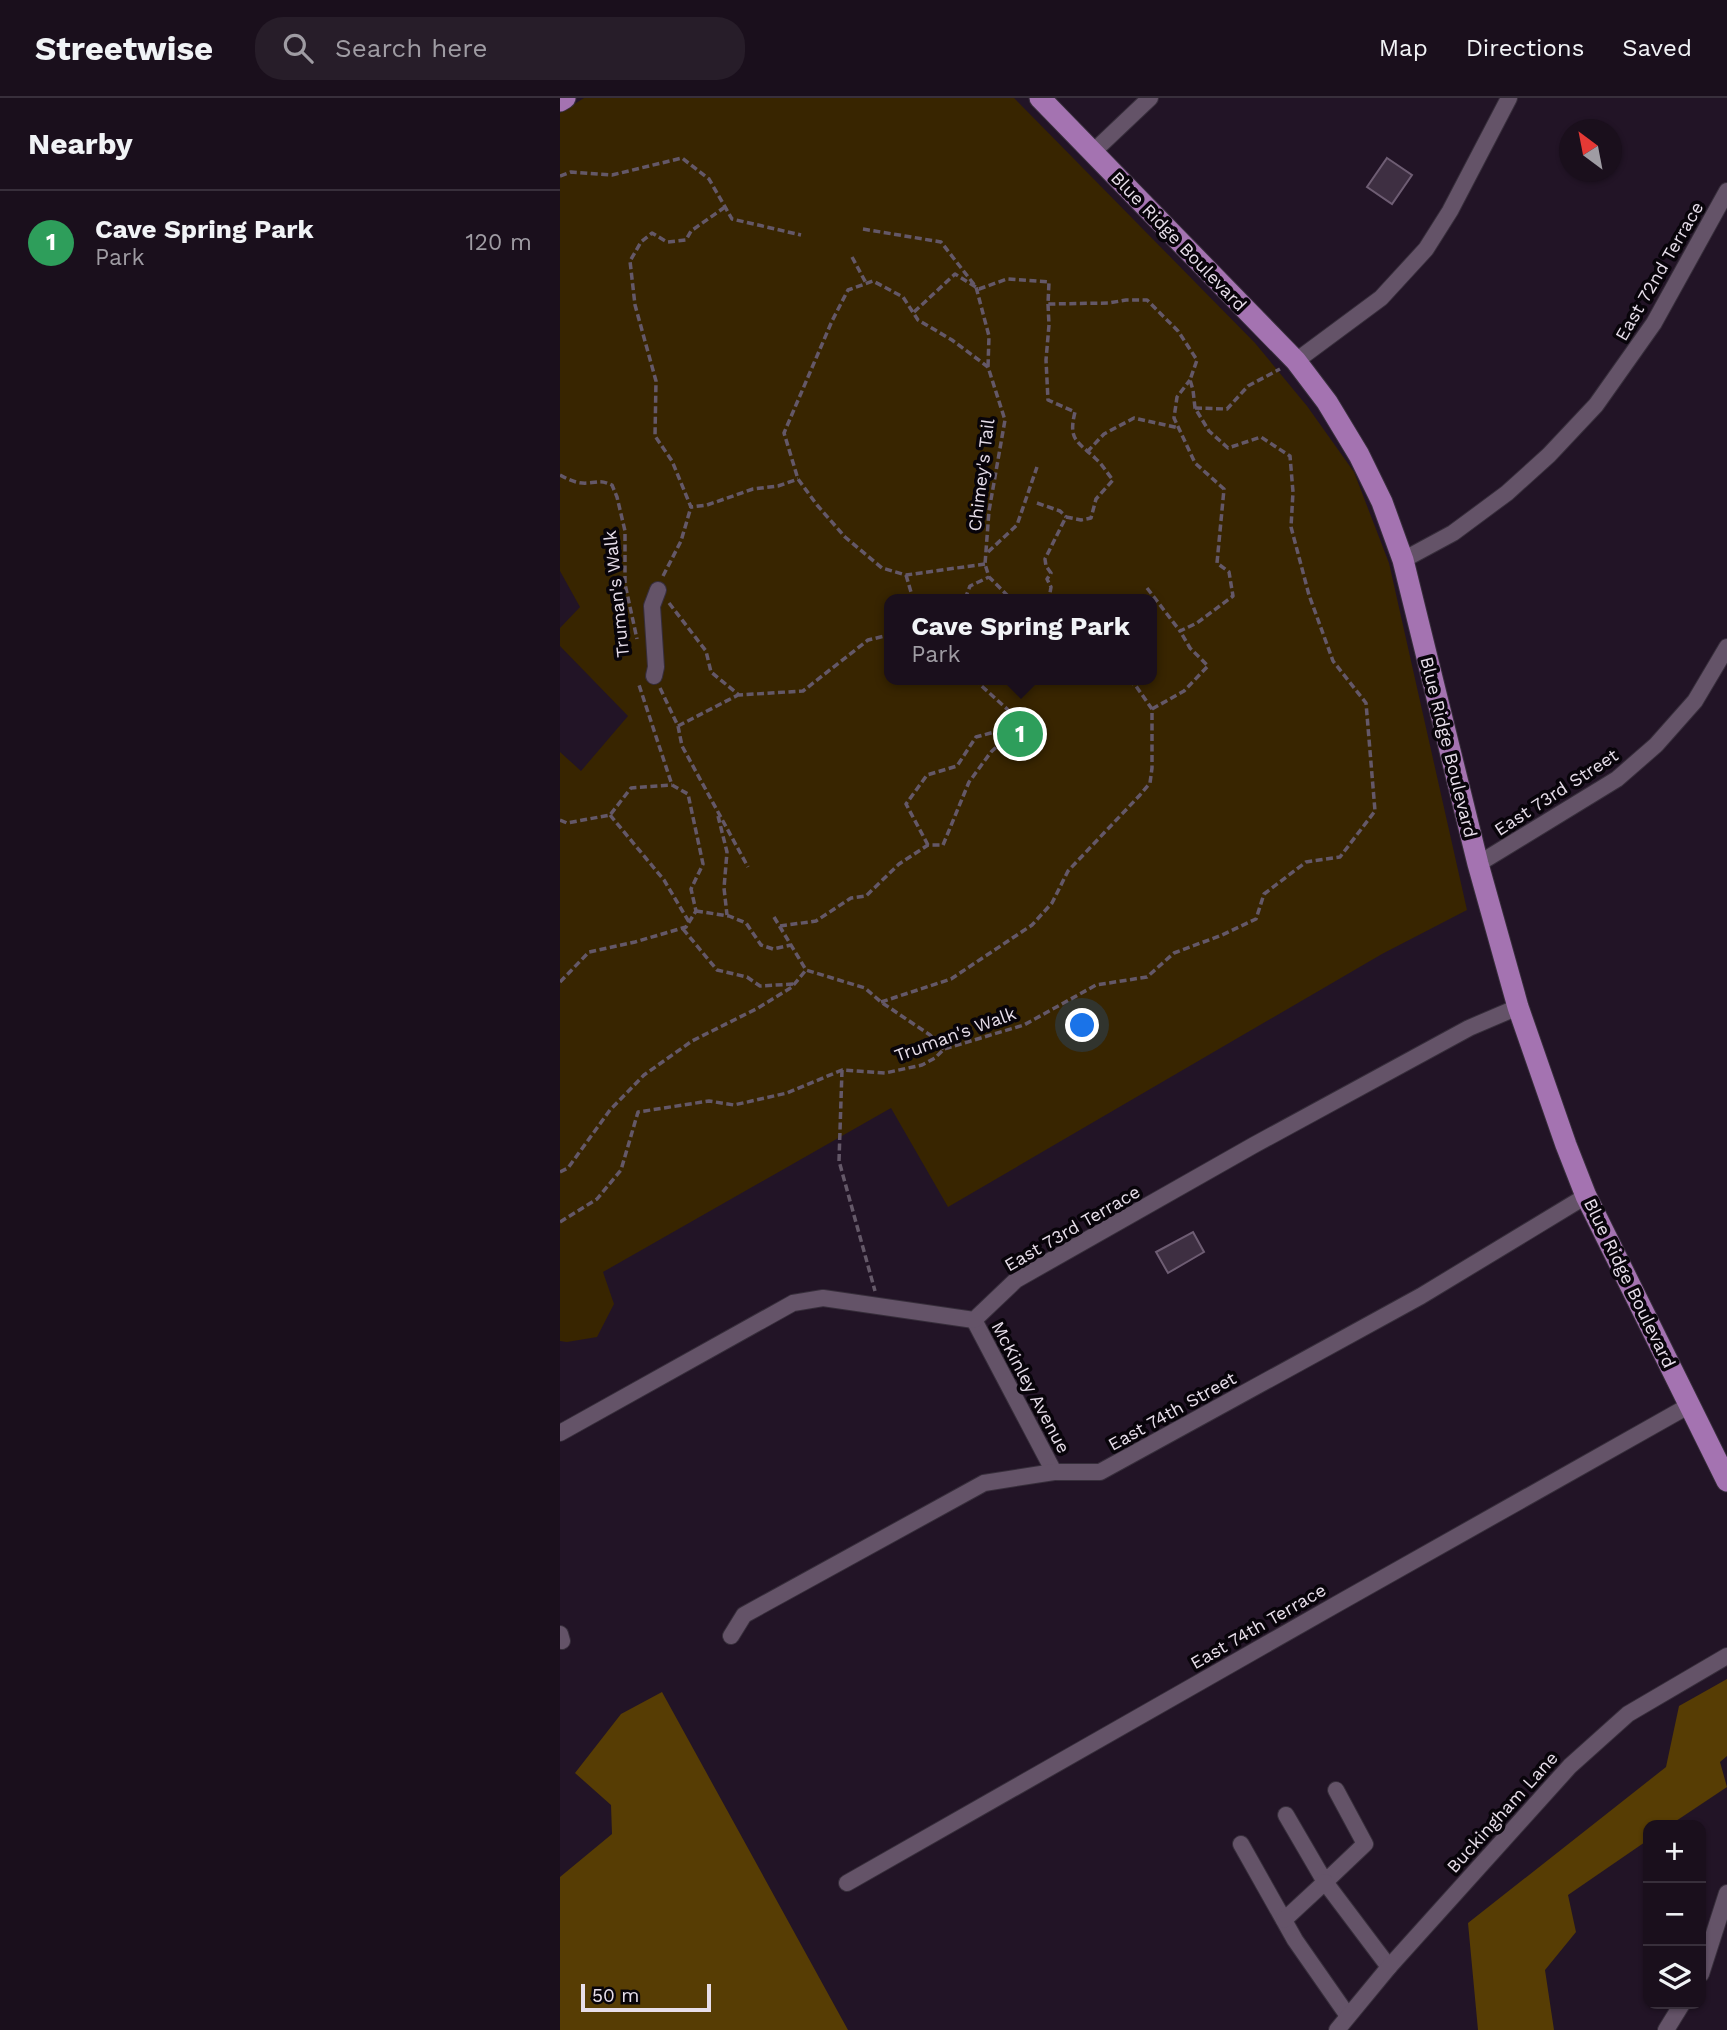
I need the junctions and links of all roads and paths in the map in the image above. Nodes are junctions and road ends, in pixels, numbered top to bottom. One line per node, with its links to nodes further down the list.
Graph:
1 (1040, 98): 4 (main road, Blue Ridge Boulevard)
2 (1150, 98): 4 (street)
3 (1509, 98): 15 (street)
4 (1093, 152): 15 (main road, Blue Ridge Boulevard)
5 (560, 176): 7 (path)
6 (1727, 191): 28 (street, East 72nd Terrace)
7 (725, 207): 9 (path); 25 (path)
8 (863, 229): 12 (path)
9 (801, 235)
10 (852, 257): 11 (path)
11 (866, 284): 14 (path); 23 (path)
12 (976, 287): 13 (path); 14 (path); 16 (path, Chimey's Tail)
13 (1048, 304): 17 (path, Truman's Walk); 20 (path)
14 (913, 313): 16 (path)
15 (1296, 361): 18 (path); 28 (main road, Blue Ridge Boulevard)
16 (988, 367): 27 (path, Chimey's Tail)
17 (1190, 380): 18 (path, Truman's Walk); 19 (path)
18 (1195, 408): 71 (path, Truman's Walk)
19 (1179, 428): 20 (path); 40 (path)
20 (1087, 452): 26 (path)
21 (1037, 467): 27 (path)
22 (560, 475): 42 (path, Truman's Walk)
23 (798, 478): 25 (path); 30 (path)
24 (1037, 503): 26 (path)
25 (691, 507): 33 (path)
26 (1066, 517): 37 (path)
27 (986, 554): 29 (path, Chimey's Tail)
28 (1403, 560): 57 (main road, Blue Ridge Boulevard)
29 (985, 565): 30 (path); 31 (path, Chimey's Tail)
30 (906, 575): 34 (path)
31 (989, 577): 35 (path); 36 (path, Chimey's Tail)
32 (1147, 588): 38 (path)
33 (658, 590): 44 (street); 48 (path)
34 (912, 594)
35 (967, 594)
36 (1006, 594)
37 (1050, 594)
38 (1152, 594)
39 (1157, 601): 40 (path)
40 (1180, 631): 49 (path)
41 (884, 636): 48 (path)
42 (637, 640)
43 (1727, 647): 57 (street, East 73rd Street)
44 (654, 676): 50 (path)
45 (638, 682): 52 (path, Truman's Walk)
46 (981, 685): 51 (path)
47 (1135, 685): 49 (path)
48 (738, 695): 50 (path)
49 (1152, 709): 69 (path)
50 (678, 726): 53 (path)
51 (1011, 728): 56 (path); 56 (path)
52 (672, 785): 54 (path); 59 (path, Truman's Walk)
53 (717, 810): 58 (path); 60 (path)
54 (610, 815): 55 (path); 62 (path)
55 (560, 820)
56 (928, 845): 63 (path)
57 (1478, 864): 70 (main road, Blue Ridge Boulevard)
58 (748, 867)
59 (696, 911): 60 (path); 62 (path)
60 (727, 915): 65 (path)
61 (774, 917): 63 (path)
62 (689, 922): 64 (path)
63 (780, 926): 65 (path)
64 (682, 928): 67 (path); 68 (path)
65 (791, 945): 66 (path)
66 (806, 970): 68 (path); 69 (path)
67 (560, 982)
68 (794, 984): 73 (path)
69 (881, 1002): 71 (path)
70 (1518, 1007): 74 (main road, Blue Ridge Boulevard); 77 (street, East 73rd Terrace)
71 (944, 1049): 72 (path, Truman's Walk)
72 (842, 1070): 75 (path, Truman's Walk); 76 (path)
73 (560, 1172)
74 (1586, 1196): 78 (main road, Blue Ridge Boulevard); 80 (street, East 74th Street)
75 (560, 1222)
76 (879, 1306): 77 (street); 79 (street)
77 (974, 1320): 80 (street, McKinley Avenue)
78 (1690, 1405): 81 (main road, Blue Ridge Boulevard); 88 (street, East 74th Terrace)
79 (560, 1433)
80 (1054, 1472): 82 (street, East 74th Street)
81 (1727, 1481)
82 (730, 1636)
83 (1727, 1656): 92 (street, Buckingham Lane)
84 (1336, 1790): 87 (street)
85 (1286, 1815): 87 (street)
86 (1241, 1844): 90 (street)
87 (1325, 1882): 90 (street); 92 (street)
88 (847, 1883)
89 (1727, 1893): 91 (street)
90 (1284, 1920): 94 (street)
91 (1706, 1959)
92 (1389, 1967): 94 (street, Buckingham Lane)
93 (1679, 2009): 96 (street)
94 (1348, 2016): 95 (street, Buckingham Lane)
95 (1337, 2030)
96 (1666, 2030)

